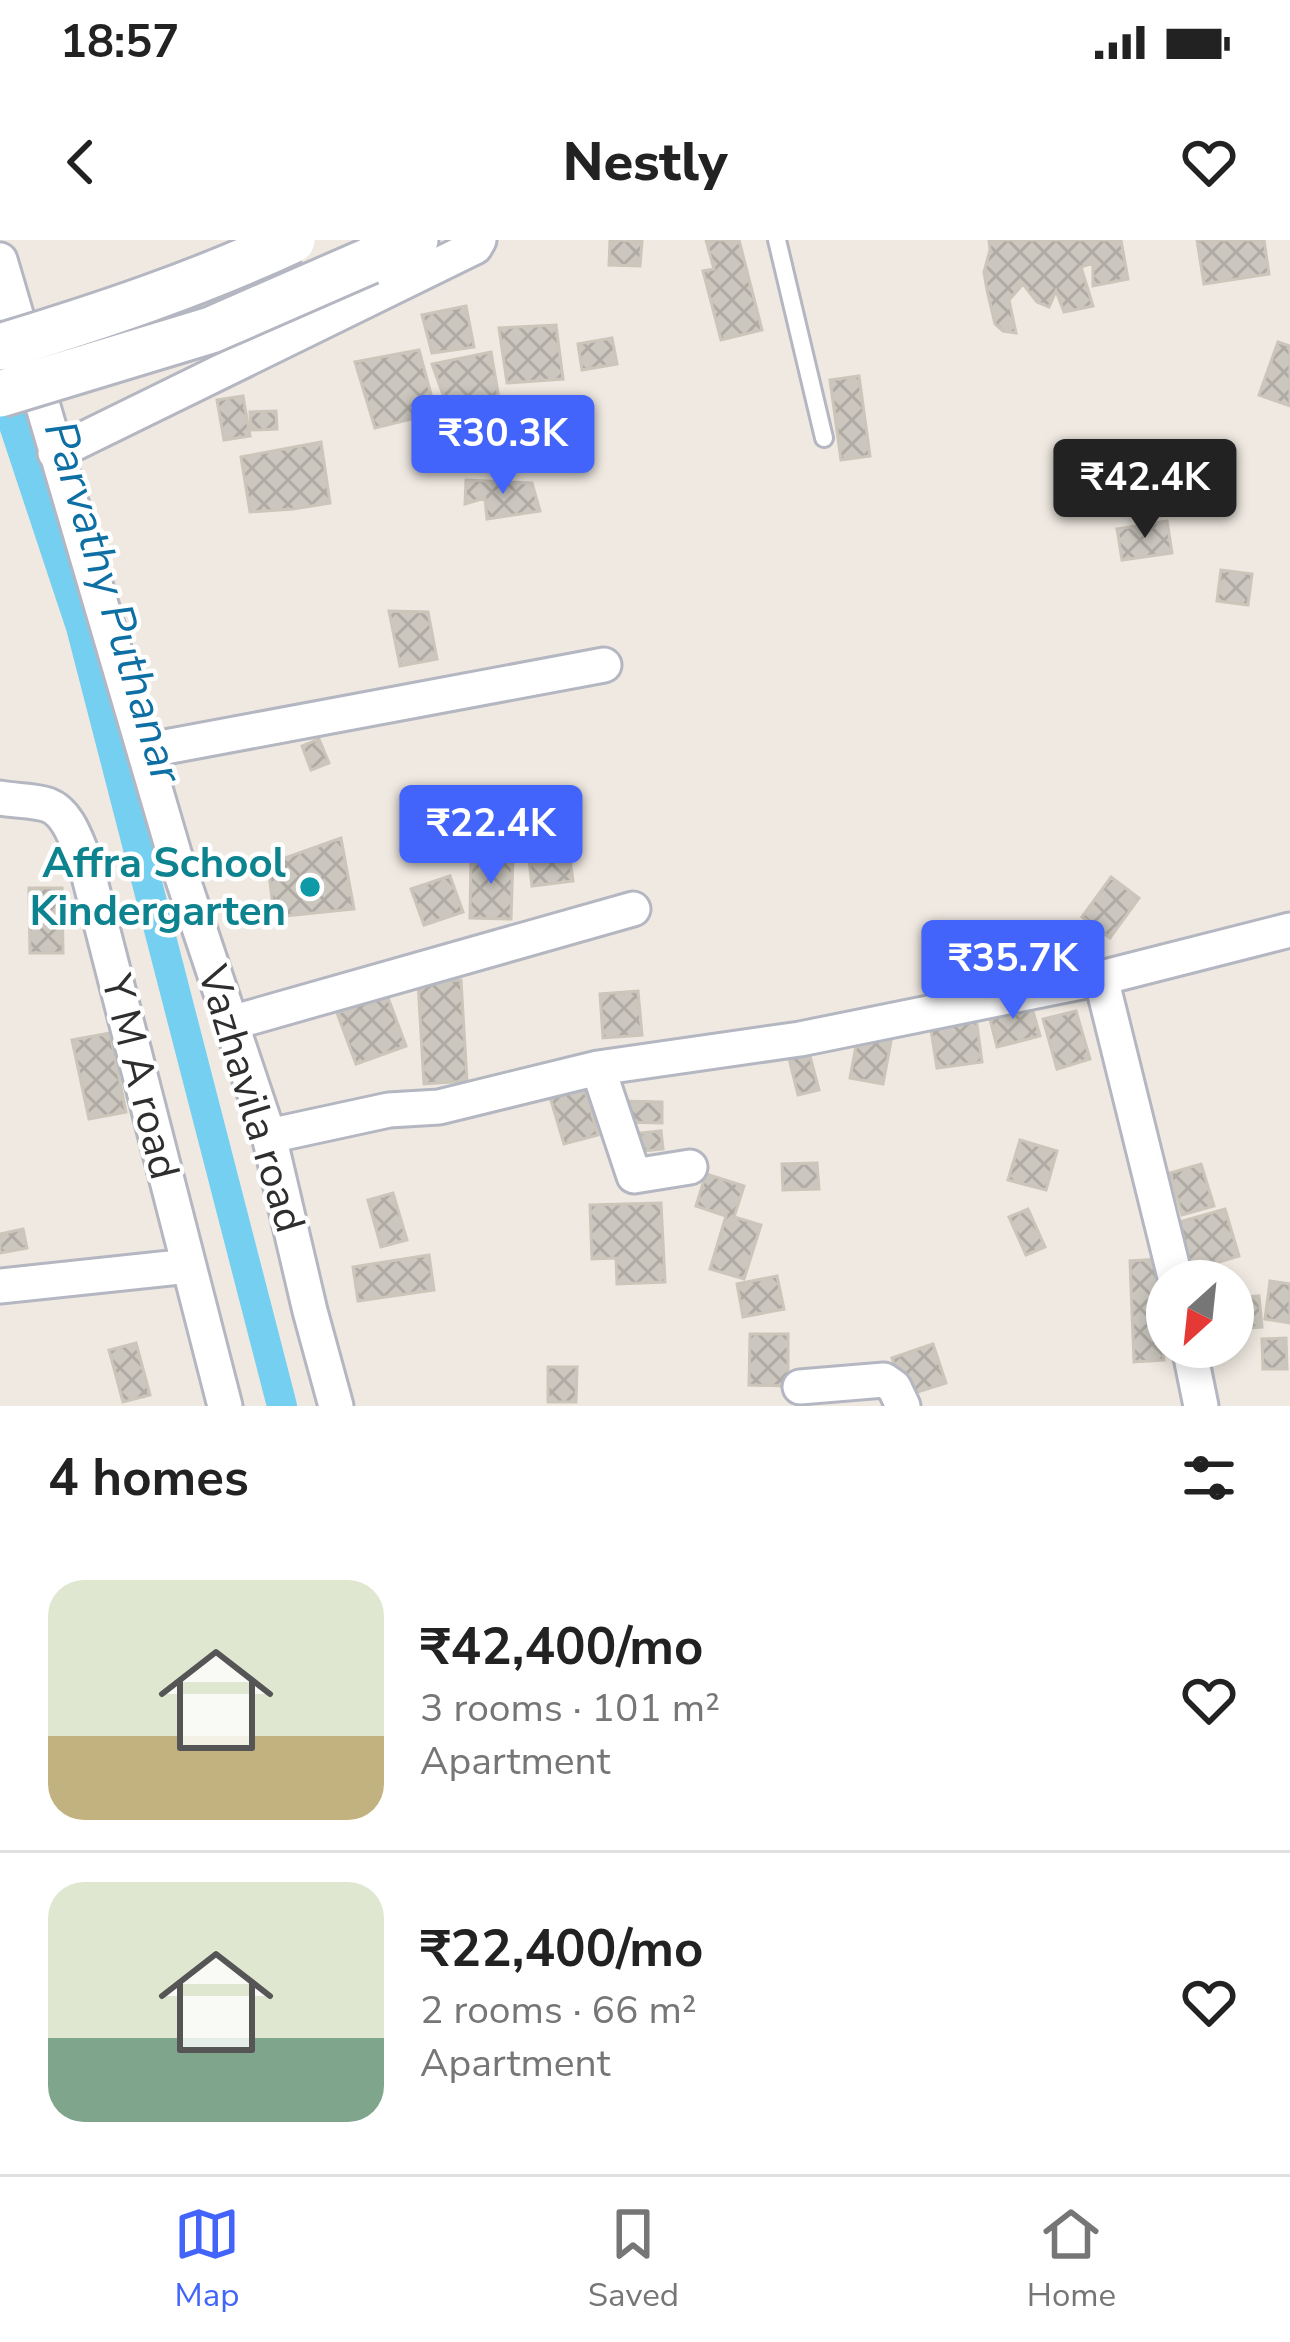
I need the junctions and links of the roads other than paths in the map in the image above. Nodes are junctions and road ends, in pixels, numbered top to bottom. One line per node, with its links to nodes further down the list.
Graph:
1 (292, 240): 6 (main road, bridge)
2 (415, 240): 7 (main road, bridge)
3 (479, 240): 9 (street)
4 (777, 240): 8 (lane)
5 (0, 260): 6 (street, Vazhavila road)
6 (7, 329): 9 (street, Vazhavila road)
7 (0, 394)
8 (824, 439)
9 (56, 452): 11 (street, Vazhavila road)
10 (604, 665): 11 (street)
11 (144, 751): 16 (street, Vazhavila road)
12 (0, 798): 21 (street, Y M A road)
13 (633, 909): 16 (street)
14 (1290, 930): 15 (street)
15 (1101, 978): 17 (street); 20 (street)
16 (231, 1023): 18 (street, Vazhavila road)
17 (598, 1068): 18 (street); 19 (street)
18 (269, 1136): 26 (street, Vazhavila road)
19 (690, 1167)
20 (1171, 1260)
21 (189, 1266): 22 (street); 25 (street, Y M A road)
22 (0, 1286)
23 (1193, 1368): 28 (street)
24 (800, 1387): 27 (street)
25 (225, 1406)
26 (336, 1406)
27 (903, 1406)
28 (1201, 1406)

